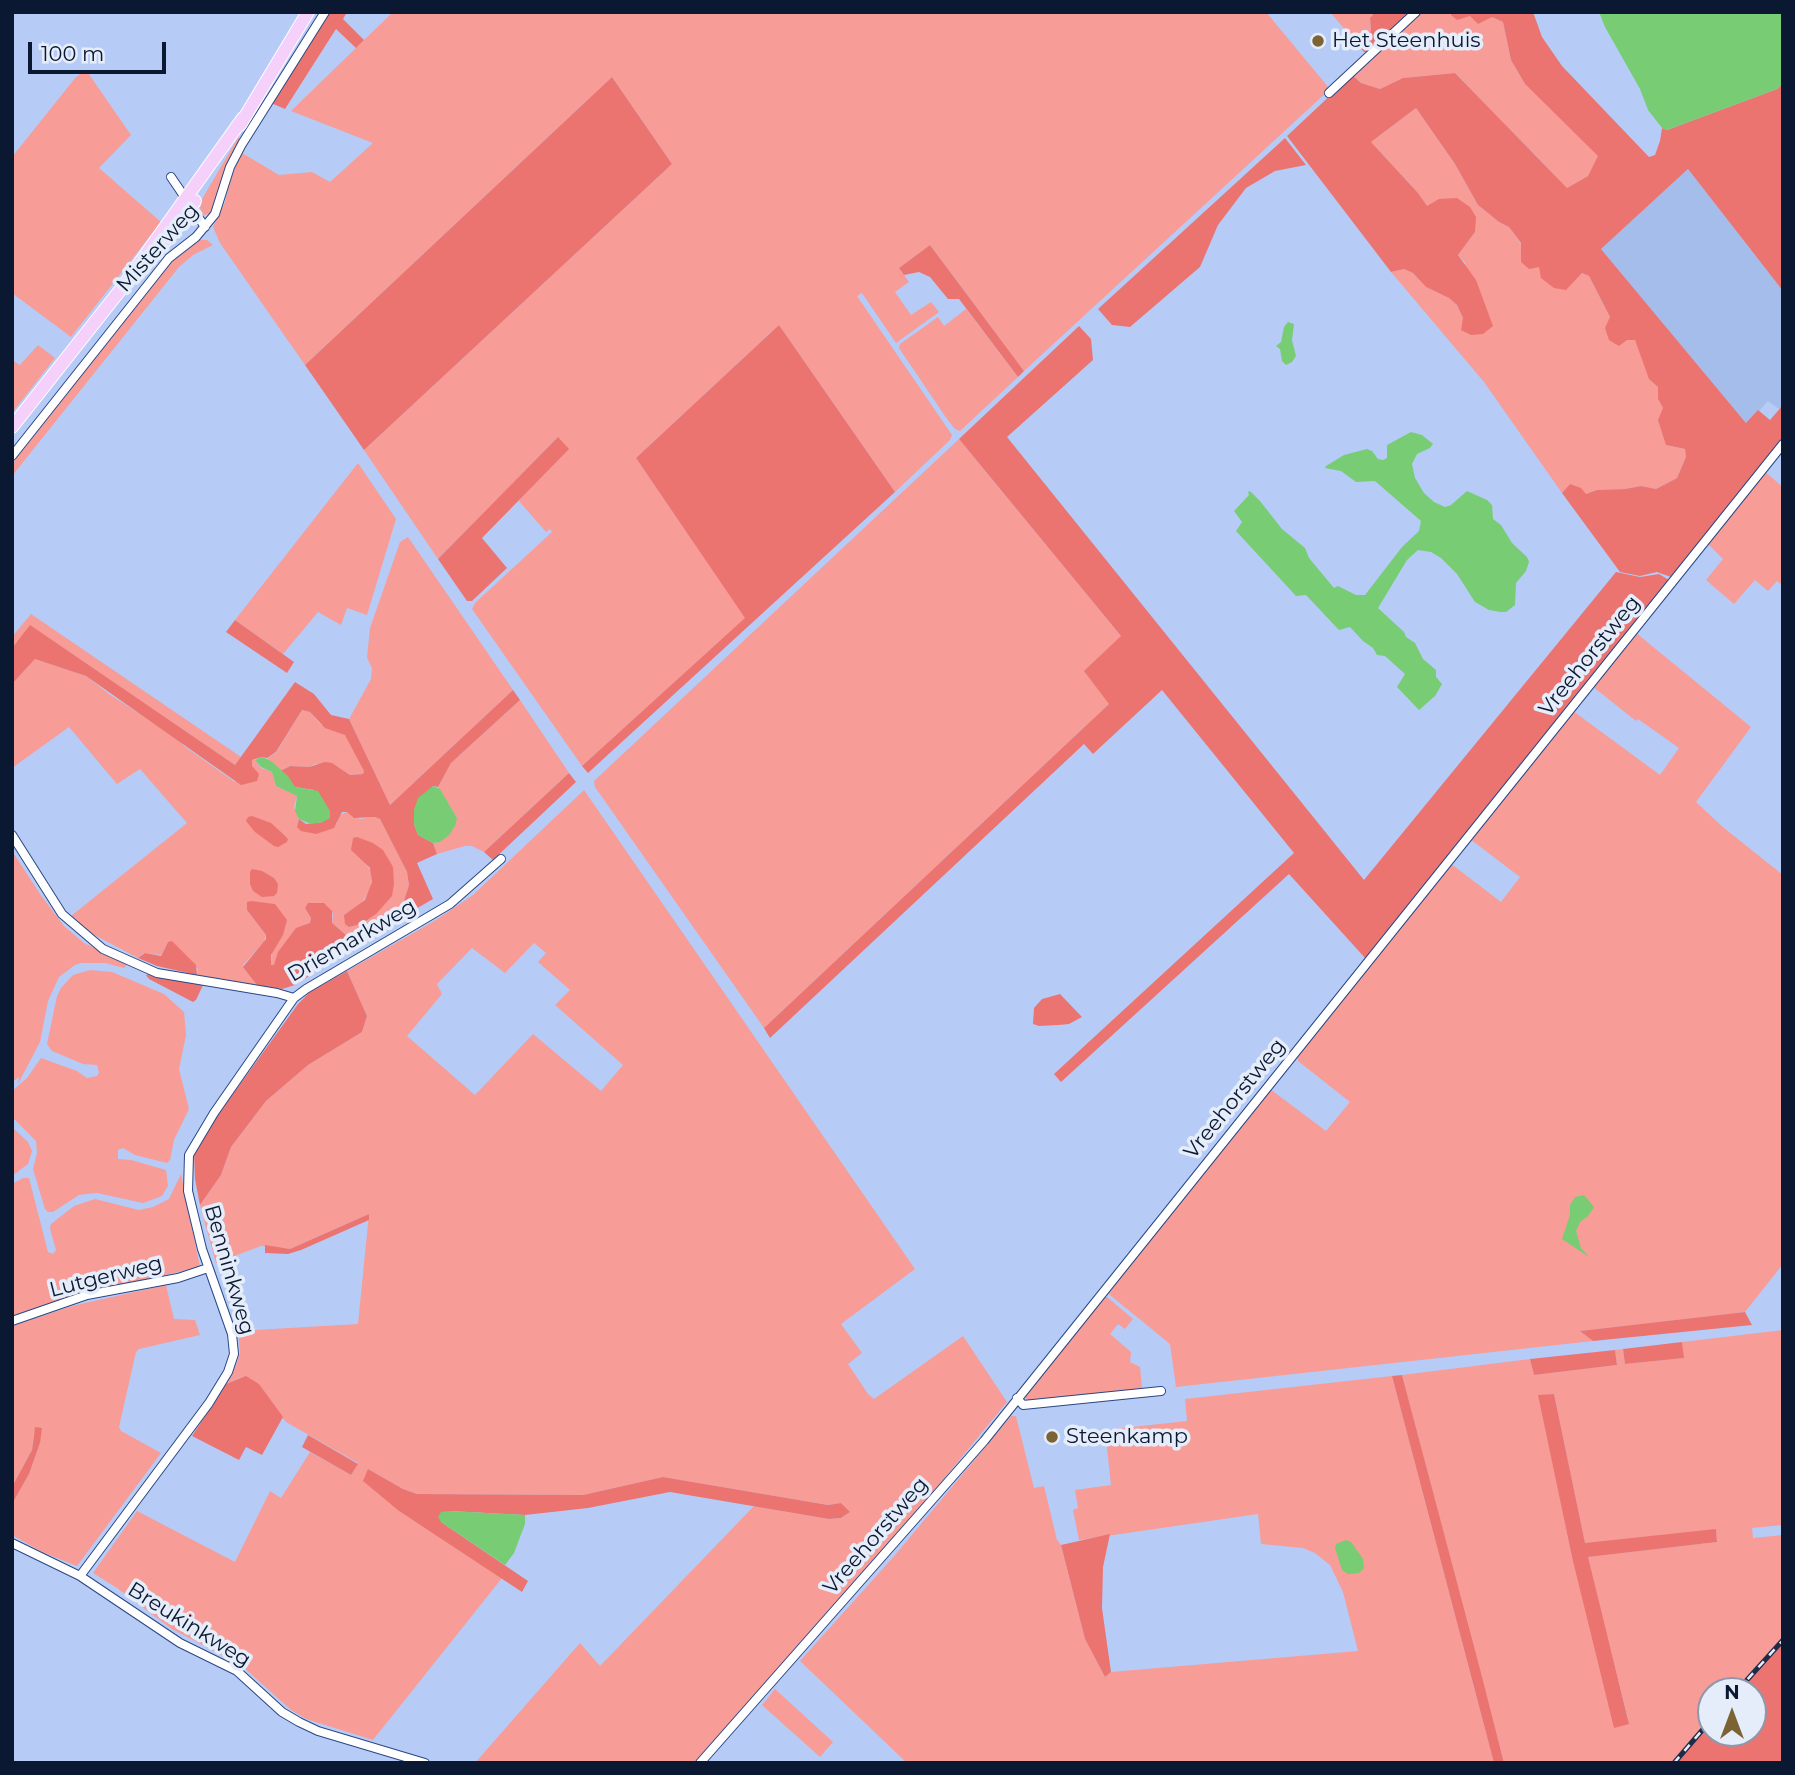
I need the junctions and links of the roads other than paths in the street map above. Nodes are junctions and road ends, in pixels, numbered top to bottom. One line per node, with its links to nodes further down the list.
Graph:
1 (308, 12): 6 (main road, Misterweg)
2 (325, 12): 7 (street, Misterweg)
3 (1416, 12): 4 (street)
4 (1329, 93)
5 (170, 177): 6 (street)
6 (189, 203): 7 (street); 8 (main road, Misterweg)
7 (205, 227): 10 (street, Misterweg)
8 (12, 428)
9 (1783, 444): 17 (street, Vreehorstweg)
10 (12, 456)
11 (12, 835): 13 (street, Driemarkweg)
12 (501, 859): 13 (street, Driemarkweg)
13 (294, 998): 14 (street, Benninkweg)
14 (208, 1268): 15 (street, Lutgerweg); 19 (street, Benninkweg)
15 (12, 1321)
16 (1161, 1391): 17 (street)
17 (1017, 1398): 21 (street, Vreehorstweg)
18 (12, 1543): 19 (street, Breukinkweg)
19 (80, 1576): 20 (street, Breukinkweg)
20 (425, 1763)
21 (700, 1763)

